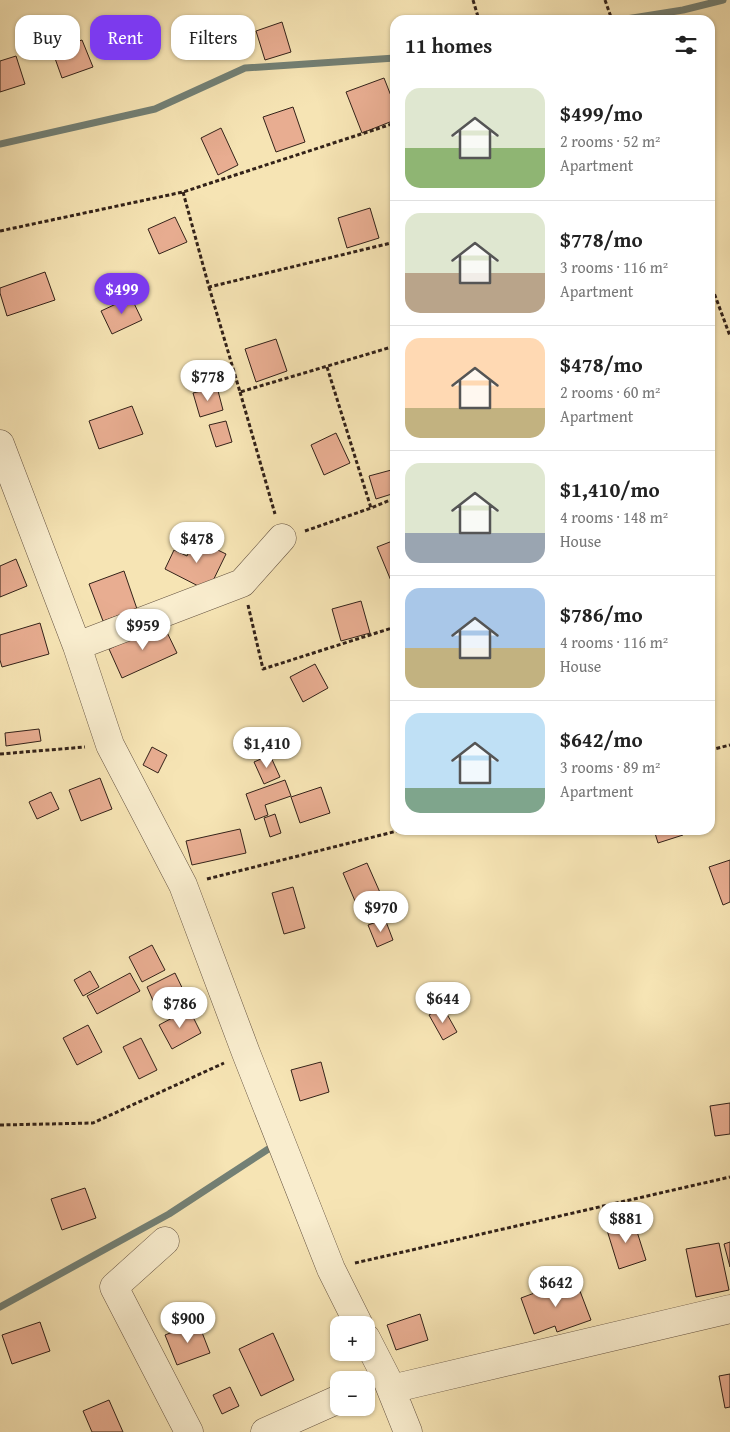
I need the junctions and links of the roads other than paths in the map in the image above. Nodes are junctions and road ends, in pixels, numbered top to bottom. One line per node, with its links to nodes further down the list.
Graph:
1 (0, 444): 3 (street)
2 (282, 538): 3 (street)
3 (77, 646): 6 (street)
4 (165, 1241): 10 (street)
5 (730, 1310): 8 (street)
6 (354, 1316)
7 (374, 1361): 8 (street)
8 (381, 1384): 12 (street)
9 (330, 1403): 11 (street)
10 (189, 1432)
11 (265, 1432)
12 (408, 1432)

